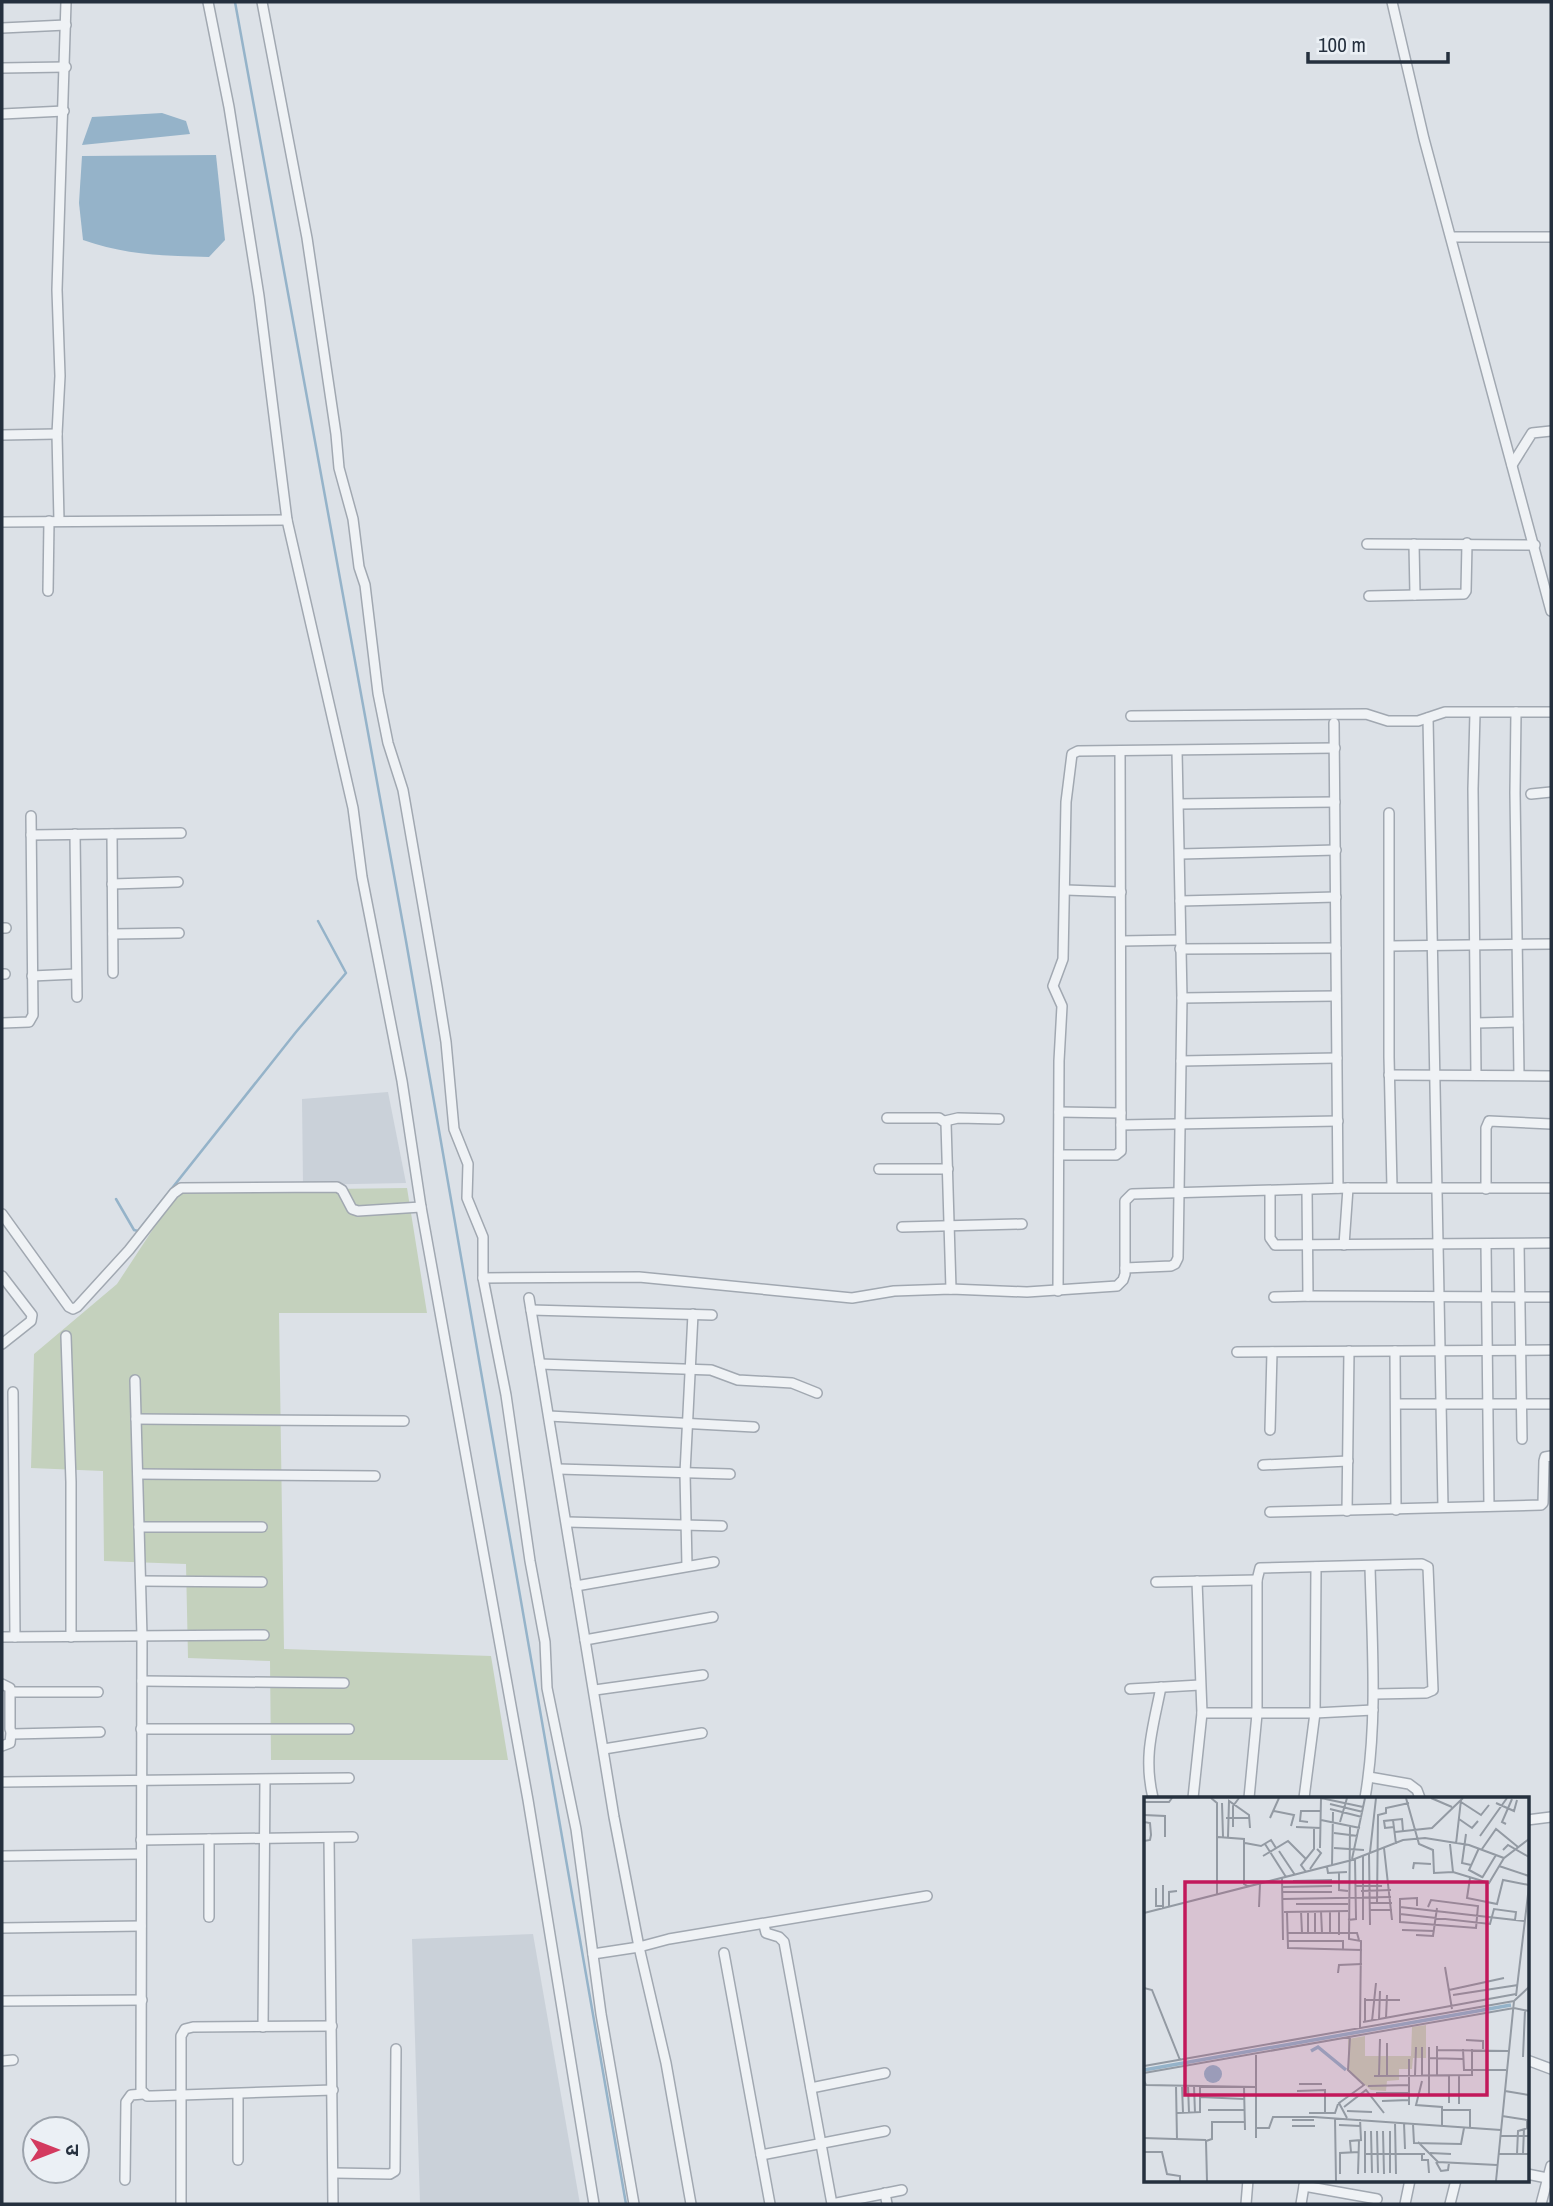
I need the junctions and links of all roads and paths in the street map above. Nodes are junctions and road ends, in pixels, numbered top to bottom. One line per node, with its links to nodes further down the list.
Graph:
1 (66, 2): 5 (street)
2 (208, 2): 17 (street)
3 (262, 2): 114 (street)
4 (1392, 2): 11 (street)
5 (66, 25): 6 (street); 7 (street)
6 (2, 28)
7 (66, 67): 8 (street); 9 (street)
8 (2, 68)
9 (64, 111): 10 (street); 15 (street)
10 (2, 114)
11 (1452, 237): 12 (street); 16 (street)
12 (1551, 237)
13 (1551, 431): 16 (street)
14 (2, 435): 15 (street)
15 (57, 435): 18 (street)
16 (1512, 465): 23 (street)
17 (287, 520): 18 (street); 101 (street)
18 (54, 521): 19 (street); 24 (street)
19 (2, 522)
20 (1467, 543): 22 (street); 23 (street); 25 (street)
21 (1367, 544): 22 (street)
22 (1414, 544): 25 (street)
23 (1535, 545): 27 (street)
24 (48, 591)
25 (1415, 595): 26 (street)
26 (1369, 596)
27 (1551, 611)
28 (1516, 712): 29 (street); 30 (street); 59 (street)
29 (1551, 712)
30 (1475, 713): 32 (street); 58 (street)
31 (1131, 716): 32 (street)
32 (1428, 718): 63 (street)
33 (1334, 723): 34 (street)
34 (1335, 748): 36 (street); 39 (street)
35 (1120, 751): 36 (street); 51 (street); 52 (street)
36 (1177, 751): 40 (street)
37 (1551, 792): 38 (street)
38 (1531, 794)
39 (1335, 802): 40 (street); 47 (street)
40 (1179, 804): 48 (street)
41 (1388, 813): 62 (street)
42 (31, 816): 46 (street)
43 (180, 833): 45 (street)
44 (75, 834): 45 (street); 46 (street); 66 (street)
45 (112, 834): 50 (street)
46 (31, 835): 67 (street)
47 (1336, 850): 48 (street); 53 (street)
48 (1180, 853): 54 (street)
49 (178, 882): 50 (street)
50 (112, 884): 56 (street)
51 (1066, 890): 52 (street); 81 (street)
52 (1121, 892): 57 (street)
53 (1336, 897): 54 (street); 64 (street)
54 (1180, 901): 61 (street)
55 (179, 933): 56 (street)
56 (113, 934): 65 (street)
57 (1121, 941): 61 (street); 82 (street)
58 (1475, 944): 59 (street); 63 (street); 73 (street)
59 (1516, 944): 60 (street); 71 (street)
60 (1551, 944)
61 (1180, 945): 64 (street); 70 (street)
62 (1390, 946): 63 (street); 76 (street)
63 (1431, 946): 77 (street)
64 (1336, 948): 68 (street)
65 (113, 973)
66 (76, 974): 67 (street); 69 (street)
67 (32, 976): 72 (street)
68 (1336, 996): 70 (street); 74 (street)
69 (77, 997)
70 (1182, 998): 75 (street)
71 (1518, 1022): 73 (street); 79 (street)
72 (2, 1023)
73 (1476, 1023): 78 (street)
74 (1337, 1058): 75 (street); 85 (street)
75 (1181, 1060): 87 (street)
76 (1389, 1074): 77 (street); 93 (street)
77 (1433, 1074): 78 (street); 94 (street)
78 (1476, 1074): 79 (street)
79 (1519, 1075): 80 (street)
80 (1551, 1076)
81 (1059, 1112): 82 (street); 90 (street)
82 (1121, 1113): 89 (street)
83 (887, 1118): 86 (street)
84 (999, 1119): 86 (street)
85 (1338, 1121): 87 (street); 95 (street)
86 (945, 1122): 92 (street)
87 (1181, 1123): 89 (street); 99 (street)
88 (1551, 1124): 97 (street)
89 (1121, 1125): 90 (street)
90 (1059, 1155): 116 (street)
91 (879, 1169): 92 (street)
92 (948, 1169): 104 (street)
93 (1392, 1187): 94 (street); 95 (street)
94 (1437, 1187): 97 (street); 107 (street)
95 (1343, 1188): 98 (street); 111 (street)
96 (1551, 1188): 97 (street)
97 (1486, 1189)
98 (1307, 1190): 100 (street); 110 (street)
99 (1181, 1192): 100 (street); 112 (street); 112 (street)
100 (1270, 1192): 110 (street)
101 (421, 1207): 102 (street); 272 (street)
102 (2, 1214)
103 (1022, 1224): 104 (street)
104 (950, 1226): 105 (street); 115 (street)
105 (902, 1227)
106 (1551, 1243): 109 (street)
107 (1438, 1244): 108 (street); 111 (street); 118 (street)
108 (1486, 1244): 109 (street); 123 (street)
109 (1519, 1244): 120 (street)
110 (1308, 1245): 111 (street); 117 (street)
111 (1344, 1245)
112 (1125, 1268): 116 (street)
113 (2, 1276): 128 (street)
114 (483, 1278): 115 (street); 238 (street)
115 (951, 1290): 116 (street)
116 (1058, 1291)
117 (1308, 1296): 118 (street); 119 (street)
118 (1439, 1296): 123 (street); 134 (street)
119 (1274, 1297)
120 (1518, 1297): 121 (street); 123 (street); 130 (street)
121 (1551, 1297)
122 (529, 1298): 124 (street)
123 (1485, 1298): 129 (street)
124 (531, 1310): 125 (street); 137 (street)
125 (693, 1314): 126 (street); 138 (street)
126 (712, 1315)
127 (66, 1336): 187 (street)
128 (2, 1344)
129 (1486, 1350): 130 (street); 134 (street); 144 (street)
130 (1519, 1350): 131 (street); 145 (street)
131 (1551, 1350)
132 (1349, 1351): 133 (street); 136 (street); 155 (street)
133 (1395, 1351): 134 (street); 142 (street)
134 (1441, 1351): 143 (street)
135 (1237, 1352): 136 (street)
136 (1272, 1352): 152 (street)
137 (540, 1364): 138 (street); 147 (street)
138 (690, 1370): 141 (street); 150 (street)
139 (135, 1380): 148 (street)
140 (13, 1392): 186 (street)
141 (817, 1393)
142 (1395, 1404): 143 (street); 164 (street)
143 (1442, 1404): 144 (street); 163 (street)
144 (1488, 1404): 145 (street); 162 (street)
145 (1521, 1404): 146 (street); 153 (street)
146 (1551, 1404)
147 (549, 1416): 150 (street); 157 (street)
148 (136, 1419): 149 (street); 159 (street)
149 (404, 1421)
150 (687, 1423): 151 (street); 158 (street)
151 (754, 1427)
152 (1270, 1430)
153 (1522, 1439)
154 (1551, 1456): 162 (street)
155 (1348, 1461): 156 (street); 165 (street)
156 (1263, 1465)
157 (558, 1469): 158 (street); 167 (street)
158 (685, 1472): 160 (street); 168 (street)
159 (138, 1474): 161 (street); 170 (street)
160 (730, 1474)
161 (375, 1476)
162 (1489, 1506): 163 (street)
163 (1443, 1507): 164 (street)
164 (1395, 1510): 165 (street)
165 (1348, 1511): 166 (street)
166 (1270, 1512)
167 (567, 1522): 168 (street); 181 (street)
168 (686, 1525): 169 (street); 173 (street)
169 (722, 1526)
170 (139, 1527): 171 (street); 177 (street)
171 (262, 1527)
172 (714, 1562): 173 (street)
173 (687, 1566): 181 (street)
174 (1316, 1567): 175 (street); 176 (street); 202 (street)
175 (1370, 1567): 199 (street); 199 (street)
176 (1257, 1580): 179 (street); 203 (street)
177 (141, 1581): 180 (street); 184 (street)
178 (1156, 1581): 179 (street)
179 (1197, 1581): 193 (street)
180 (262, 1582)
181 (576, 1586): 188 (street)
182 (713, 1617): 188 (street)
183 (264, 1635): 184 (street)
184 (142, 1636): 187 (street); 190 (street)
185 (2, 1637): 186 (street)
186 (15, 1637): 187 (street)
187 (71, 1637)
188 (585, 1640): 196 (street)
189 (703, 1675): 196 (street)
190 (142, 1681): 191 (street); 204 (street)
191 (344, 1683)
192 (2, 1684): 197 (street)
193 (1199, 1685): 194 (street); 201 (street)
194 (1161, 1687): 195 (street); 216 (street)
195 (1130, 1689)
196 (595, 1690): 210 (street)
197 (11, 1692): 198 (street); 207 (street)
198 (98, 1692)
199 (1374, 1693): 200 (street)
200 (1373, 1710): 202 (street); 211 (street)
201 (1202, 1713): 203 (street); 217 (street)
202 (1315, 1713): 203 (street); 219 (street)
203 (1257, 1714): 218 (street)
204 (141, 1729): 205 (street); 214 (street)
205 (349, 1729)
206 (100, 1732): 207 (street)
207 (11, 1733): 209 (street)
208 (702, 1733): 210 (street)
209 (2, 1746)
210 (604, 1749): 236 (street)
211 (1369, 1777): 220 (street); 221 (street)
212 (349, 1778): 213 (street)
213 (264, 1780): 214 (street); 225 (street)
214 (142, 1781): 215 (street); 228 (street)
215 (2, 1782)
216 (1153, 1797)
217 (1193, 1797)
218 (1249, 1797)
219 (1304, 1797)
220 (1365, 1797)
221 (1420, 1797)
222 (1551, 1817): 223 (street)
223 (1528, 1820)
224 (353, 1837): 226 (street)
225 (265, 1838): 226 (street); 227 (street); 242 (street)
226 (329, 1838): 241 (street)
227 (209, 1839): 228 (street); 232 (street)
228 (141, 1840): 229 (street)
229 (141, 1854): 230 (street); 233 (street)
230 (4, 1856)
231 (927, 1896): 235 (street)
232 (209, 1917)
233 (141, 1926): 234 (street); 239 (street)
234 (2, 1928)
235 (764, 1928): 236 (street); 249 (street)
236 (639, 1947): 238 (street); 274 (street)
237 (724, 1953): 256 (street)
238 (593, 1954): 273 (street)
239 (142, 2000): 240 (street); 251 (street)
240 (2, 2001)
241 (332, 2026): 242 (street); 250 (street)
242 (263, 2027): 253 (street)
243 (396, 2049): 259 (street)
244 (13, 2060): 246 (street)
245 (1528, 2060): 247 (street)
246 (2, 2061)
247 (1551, 2070)
248 (885, 2073): 249 (street)
249 (811, 2088): 255 (street)
250 (333, 2091): 252 (street); 259 (street)
251 (143, 2094): 253 (street); 262 (street)
252 (238, 2094): 253 (street); 257 (street)
253 (181, 2096): 270 (street)
254 (885, 2131): 255 (street)
255 (822, 2144): 256 (street); 276 (street)
256 (761, 2155): 275 (street)
257 (238, 2160)
258 (1551, 2166): 261 (street)
259 (334, 2173): 271 (street)
260 (1528, 2174): 261 (street)
261 (1547, 2178): 282 (street)
262 (125, 2180)
263 (1248, 2182): 278 (street)
264 (1410, 2182): 280 (street)
265 (1456, 2182): 281 (street)
266 (1305, 2183): 269 (street); 279 (street)
267 (902, 2190): 268 (street)
268 (885, 2193): 276 (street); 277 (street)
269 (1377, 2199)
270 (181, 2204)
271 (333, 2204)
272 (594, 2204)
273 (634, 2204)
274 (691, 2204)
275 (770, 2204)
276 (832, 2204)
277 (887, 2204)
278 (1246, 2204)
279 (1301, 2204)
280 (1405, 2204)
281 (1450, 2204)
282 (1541, 2204)

